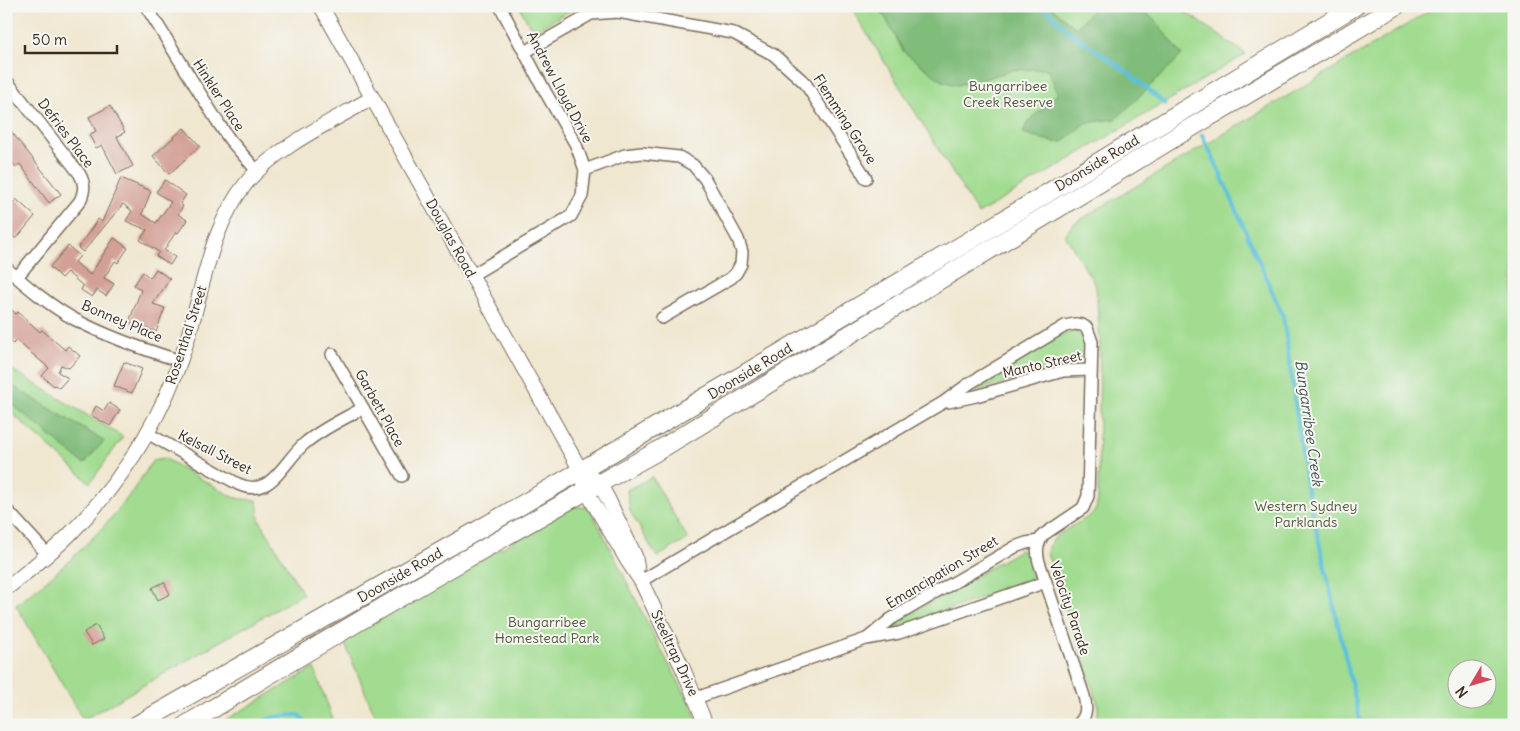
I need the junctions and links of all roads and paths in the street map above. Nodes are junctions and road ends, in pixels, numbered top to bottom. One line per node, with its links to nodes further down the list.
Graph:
1 (146, 6): 10 (street, Hinkler Place)
2 (321, 6): 8 (street, Douglas Road)
3 (500, 6): 6 (street, Andrew Lloyd Drive)
4 (1355, 6): 22 (main road, Doonside Road)
5 (1396, 6): 24 (main road, Doonside Road)
6 (525, 52): 9 (street, Andrew Lloyd Drive); 11 (street, Flemming Grove)
7 (6, 80): 14 (street, Defries Place)
8 (372, 98): 10 (street, Rosenthal Street); 13 (street, Douglas Road)
9 (585, 170): 13 (street, Andrew Lloyd Drive); 15 (street)
10 (257, 171): 17 (street, Rosenthal Street)
11 (866, 178)
12 (6, 268): 14 (street, Bonney Place)
13 (472, 275): 22 (street, Douglas Road)
14 (17, 278): 17 (street, Bonney Place)
15 (662, 318)
16 (332, 354): 20 (street, Garbett Place)
17 (181, 361): 21 (street, Rosenthal Street)
18 (1090, 370): 19 (street, Manto Street); 19 (street, Manto Street); 26 (street)
19 (944, 402): 28 (street, Manto Street)
20 (364, 408): 21 (street, Kelsall Street); 23 (street, Garbett Place)
21 (148, 433): 27 (street, Rosenthal Street)
22 (581, 471): 24 (street, Douglas Road); 33 (main road, Doonside Road)
23 (402, 476)
24 (593, 486): 28 (street, Steeltrap Drive); 34 (main road, Doonside Road)
25 (6, 508): 27 (street)
26 (1038, 542): 29 (street, Velocity Parade); 31 (street, Emancipation Street)
27 (48, 555): 30 (street, Rosenthal Street)
28 (641, 581): 32 (street, Steeltrap Drive)
29 (1046, 582): 31 (street, Emancipation Street); 36 (street, Velocity Parade)
30 (6, 589)
31 (866, 639): 32 (street, Emancipation Street)
32 (696, 698): 35 (street, Steeltrap Drive)
33 (137, 725)
34 (186, 725)
35 (706, 725)
36 (1077, 725)

